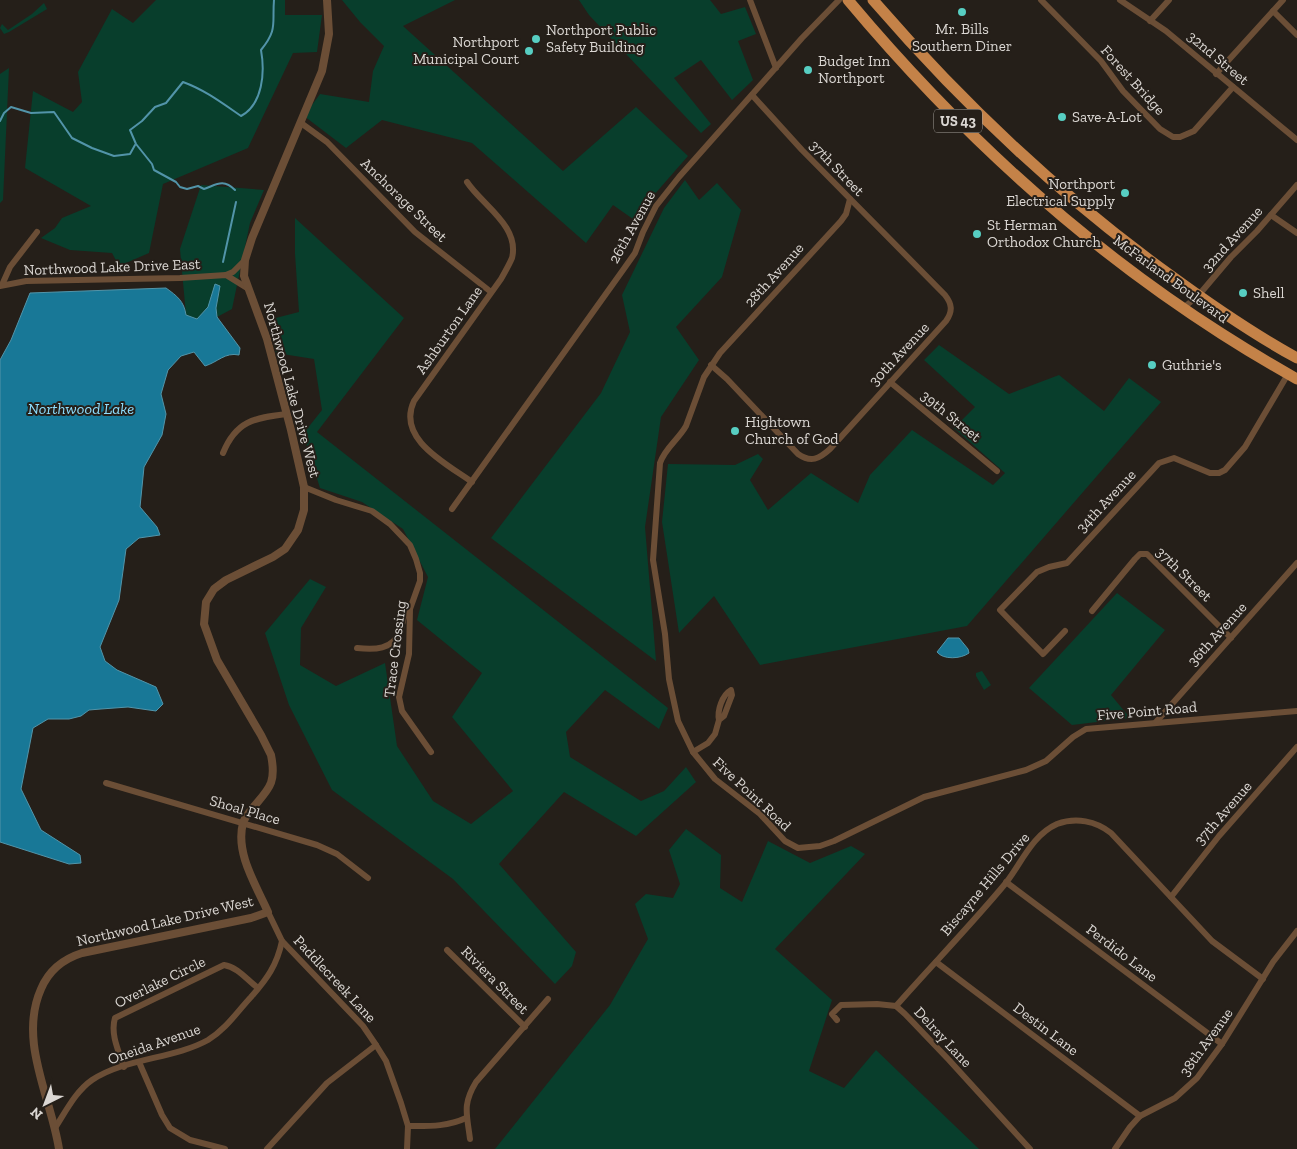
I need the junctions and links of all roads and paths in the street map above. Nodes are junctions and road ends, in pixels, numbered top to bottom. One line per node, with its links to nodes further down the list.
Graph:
1 (327, 0): 17 (street, Northwood Lake Drive West)
2 (750, 0): 13 (street)
3 (839, 0): 13 (street, 26th Avenue)
4 (848, 0): 33 (highway, McFarland Boulevard / US 43)
5 (873, 0): 32 (highway, McFarland Boulevard / US 43)
6 (1041, 0): 15 (street, Forest Bridge)
7 (1120, 0): 11 (street, 32nd Street)
8 (1169, 0): 11 (street)
9 (1283, 0): 10 (street)
10 (1273, 11): 12 (street); 14 (street)
11 (1150, 21): 14 (street, 32nd Street)
12 (1297, 35)
13 (776, 68): 16 (street, 26th Avenue)
14 (1216, 74): 15 (street, 32nd Street)
15 (1233, 87): 18 (street, 32nd Street)
16 (752, 95): 21 (street, 37th Street); 41 (street, 26th Avenue)
17 (301, 123): 26 (street, Northwood Lake Drive West); 31 (street, Anchorage Street)
18 (1297, 140)
19 (467, 182): 31 (street, Ashburton Lane)
20 (1297, 185): 22 (street, 32nd Avenue)
21 (850, 199): 25 (street, 37th Street); 35 (street, 28th Avenue)
22 (1271, 215): 24 (street); 32 (street, 32nd Avenue)
23 (37, 232): 29 (street)
24 (1297, 232)
25 (907, 257): 37 (street, 30th Avenue)
26 (245, 260): 27 (street); 28 (street, Northwood Lake Drive West)
27 (226, 275): 28 (street, Northwood Lake Drive East); 29 (street, Northwood Lake Drive East); 30 (street)
28 (244, 276): 30 (street, Northwood Lake Drive West)
29 (1, 286)
30 (247, 288): 38 (street, Northwood Lake Drive West)
31 (491, 292): 41 (street, Ashburton Lane)
32 (1198, 296): 33 (street, 32nd Avenue); 34 (highway, McFarland Boulevard / US 43)
33 (1183, 308): 36 (highway, McFarland Boulevard / US 43)
34 (1297, 358)
35 (711, 365): 37 (street, 30th Avenue); 55 (street, Five Point Road)
36 (1294, 375): 47 (street, 34th Avenue)
37 (890, 382): 40 (street, 39th Street)
38 (286, 414): 39 (street); 42 (street, Northwood Lake Drive West)
39 (223, 453)
40 (997, 470)
41 (472, 482): 43 (street, 26th Avenue)
42 (304, 487): 45 (street, Trace Crossing); 57 (street, Northwood Lake Drive West)
43 (452, 509)
44 (1297, 563): 48 (street, 36th Avenue)
45 (412, 602): 49 (street); 54 (street, Trace Crossing)
46 (1092, 611): 48 (street, 37th Street)
47 (1065, 631)
48 (1231, 638): 52 (street, 36th Avenue)
49 (357, 648)
50 (732, 688): 55 (street)
51 (1297, 711): 52 (street, Five Point Road)
52 (1156, 722): 55 (street, Five Point Road)
53 (1297, 747): 60 (street, 37th Avenue)
54 (430, 752)
55 (693, 752)
56 (106, 783): 57 (street, Shoal Place)
57 (243, 823): 58 (street, Shoal Place); 61 (street, Northwood Lake Drive West)
58 (368, 878)
59 (1006, 882): 60 (street, Biscayne Hills Drive); 67 (street, Biscayne Hills Drive); 74 (street, Perdido Lane)
60 (1171, 897): 68 (street, Biscayne Hills Drive)
61 (268, 912): 63 (street, Paddlecreek Lane); 81 (street, Northwood Lake Drive West)
62 (1297, 931): 68 (street, 38th Avenue)
63 (282, 941): 65 (street, Paddlecreek Lane); 66 (street, Oneida Avenue)
64 (447, 950): 73 (street, Riviera Street)
65 (292, 953): 66 (street); 75 (street, Paddlecreek Lane)
66 (279, 958): 69 (street, Oneida Avenue)
67 (936, 962): 71 (street, Biscayne Hills Drive); 78 (street, Destin Lane)
68 (1263, 979): 74 (street, 38th Avenue)
69 (258, 988): 76 (street, Oneida Avenue); 77 (street, Overlake Circle)
70 (548, 999): 73 (street)
71 (896, 1006): 72 (street); 87 (street, Delray Lane)
72 (837, 1020)
73 (525, 1027): 79 (street)
74 (1222, 1044): 78 (street, 38th Avenue)
75 (376, 1045): 80 (street, Paddlecreek Lane); 85 (street)
76 (139, 1062): 77 (street, Oneida Avenue); 84 (street)
77 (124, 1067): 81 (street, Oneida Avenue)
78 (1140, 1116): 88 (street, 38th Avenue)
79 (466, 1118): 80 (street); 82 (street)
80 (408, 1126): 86 (street, Paddlecreek Lane)
81 (55, 1128): 83 (street, Northwood Lake Drive West)
82 (470, 1139)
83 (59, 1149)
84 (225, 1149)
85 (267, 1149)
86 (407, 1149)
87 (1030, 1149)
88 (1116, 1149)

